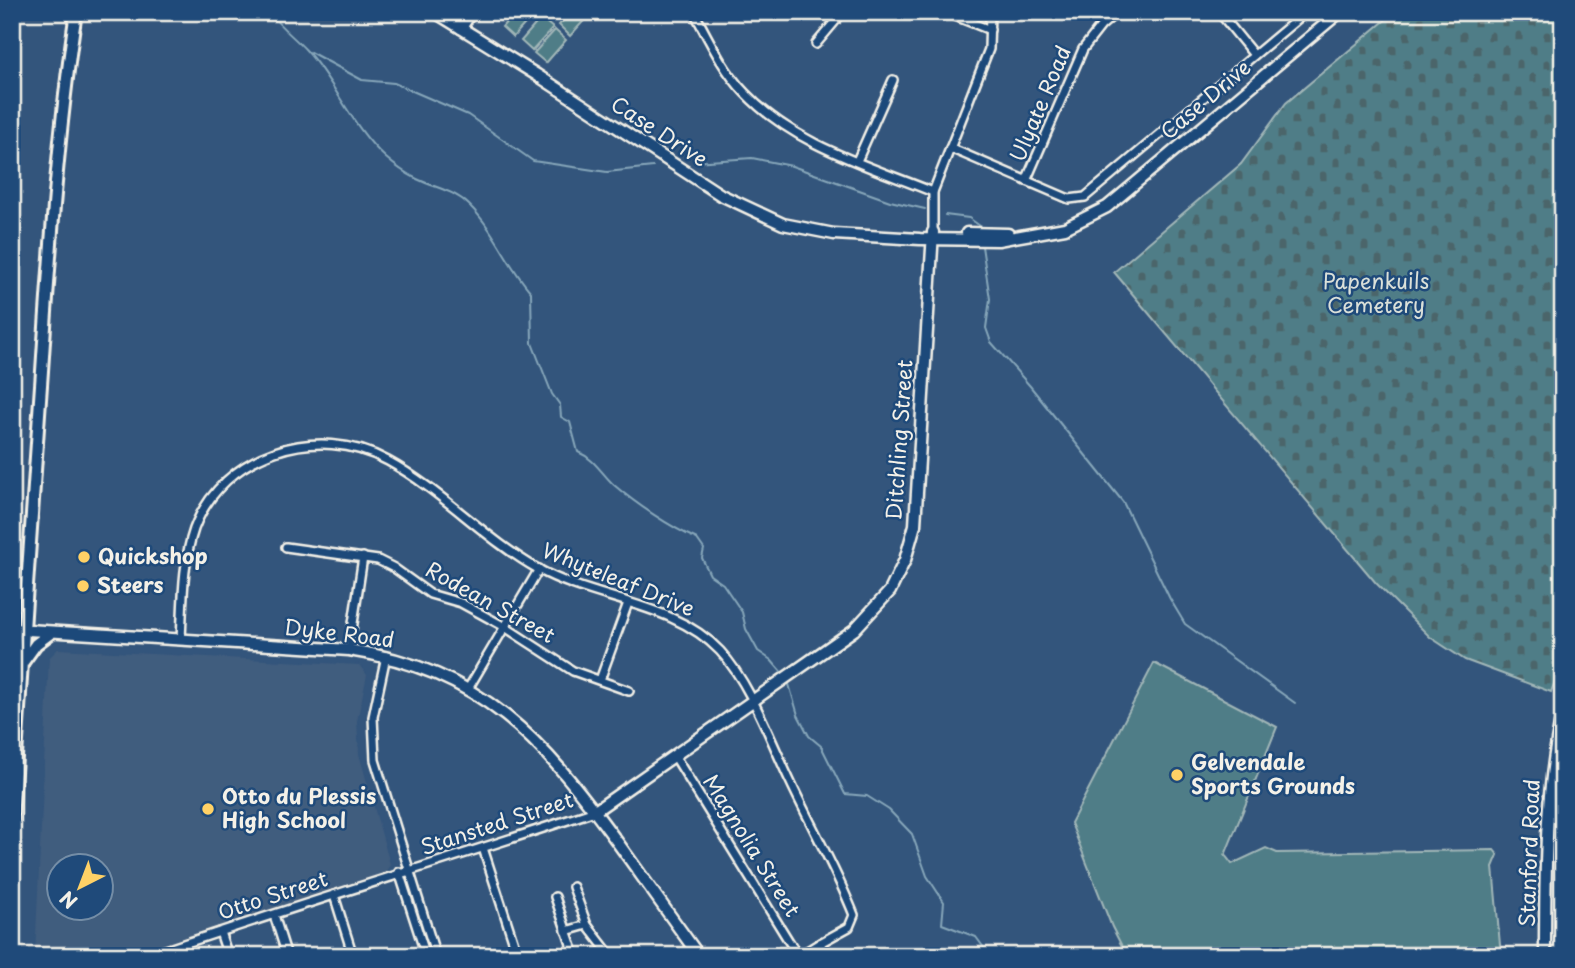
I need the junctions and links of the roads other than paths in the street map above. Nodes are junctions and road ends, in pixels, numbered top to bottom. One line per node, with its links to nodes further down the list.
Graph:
1 (76, 12): 27 (main road)
2 (435, 12): 12 (street, Case Drive)
3 (471, 12): 12 (street)
4 (694, 12): 18 (street)
5 (843, 12): 14 (street)
6 (945, 12): 13 (street)
7 (990, 12): 13 (street, Ditchling Street)
8 (1117, 12): 19 (street, Ulyate Road)
9 (1219, 12): 15 (street)
10 (1306, 12): 15 (street)
11 (1340, 12): 21 (street, Case Drive)
12 (461, 28): 21 (street, Case Drive)
13 (990, 30): 17 (street, Ditchling Street)
14 (816, 44)
15 (1254, 55): 19 (street)
16 (893, 80): 18 (street)
17 (950, 148): 19 (street); 20 (street, Ditchling Street)
18 (857, 161): 20 (street)
19 (1027, 181)
20 (933, 192): 21 (street, Ditchling Street)
21 (933, 236): 36 (street, Ditchling Street)
22 (286, 547): 23 (street, Rodean Street)
23 (363, 557): 26 (street, Rodean Street); 30 (street)
24 (539, 569): 25 (street, Whyteleaf Drive); 26 (street); 29 (street, Whyteleaf Drive)
25 (628, 603): 33 (street); 36 (street, Whyteleaf Drive)
26 (505, 627): 33 (street, Rodean Street); 34 (street)
27 (17, 630): 28 (street, Dyke Road); 32 (main road)
28 (52, 632): 29 (street, Dyke Road); 32 (main road)
29 (181, 639): 30 (street, Dyke Road)
30 (349, 650): 31 (street, Dyke Road)
31 (386, 656): 34 (street, Dyke Road); 42 (street)
32 (21, 667): 40 (main road)
33 (600, 680): 35 (street, Rodean Street)
34 (468, 689): 39 (street, Dyke Road)
35 (629, 691)
36 (751, 701): 38 (street, Ditchling Street); 51 (street, Whyteleaf Drive)
37 (1563, 710): 65 (street, Stanford Road)
38 (674, 755): 39 (street, Ditchling Street); 63 (street, Magnolia Street)
39 (595, 811): 41 (street, Stansted Street); 62 (street, Dyke Road)
40 (12, 820)
41 (483, 848): 42 (street, Stansted Street); 60 (street)
42 (410, 870): 43 (street, Otto Street); 59 (street)
43 (399, 872): 45 (street, Otto Street); 58 (street)
44 (573, 887): 48 (street)
45 (334, 895): 47 (street, Otto Street); 57 (street)
46 (555, 897): 49 (street)
47 (274, 915): 50 (street, Otto Street); 56 (street)
48 (587, 925): 49 (street); 61 (street)
49 (566, 931): 53 (street)
50 (220, 932): 52 (street, Otto Street); 55 (street)
51 (820, 943): 63 (street, Whyteleaf Drive); 64 (street)
52 (167, 953): 54 (street, Otto Street)
53 (572, 955)
54 (148, 956)
55 (228, 956)
56 (287, 956)
57 (353, 956)
58 (426, 956)
59 (436, 956)
60 (518, 956)
61 (611, 956)
62 (699, 956)
63 (798, 956)
64 (827, 956)
65 (1545, 956)

